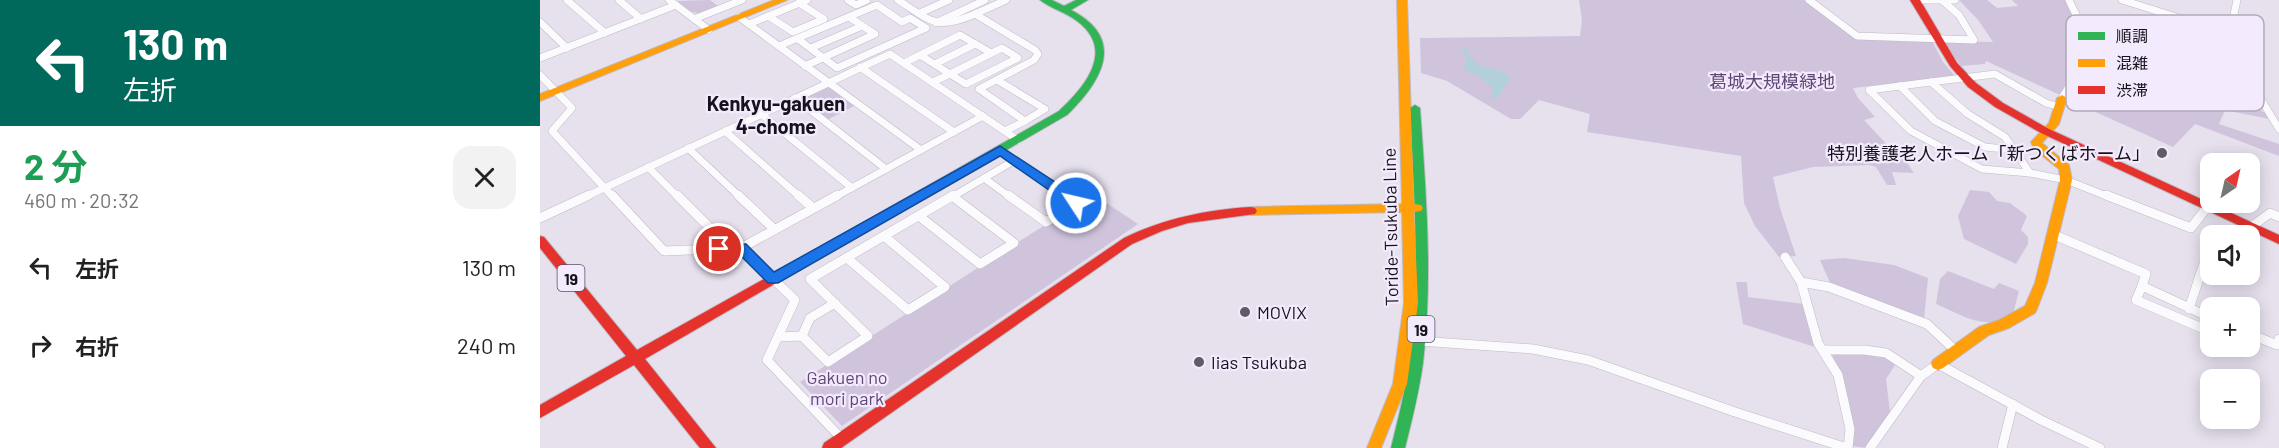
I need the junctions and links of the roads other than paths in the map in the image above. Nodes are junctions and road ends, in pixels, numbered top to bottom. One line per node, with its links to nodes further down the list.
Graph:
1 (567, 0): 42 (street)
2 (619, 0): 35 (street)
3 (669, 0): 25 (street)
4 (717, 0): 26 (street)
5 (742, 0): 26 (street)
6 (782, 0): 37 (street)
7 (848, 0): 8 (street)
8 (867, 0)
9 (914, 0): 24 (street)
10 (949, 0): 28 (street)
11 (985, 0): 39 (street)
12 (1006, 0): 29 (street)
13 (1045, 0): 27 (street)
14 (1083, 0): 27 (street)
15 (1402, 0): 97 (street, Toride-Tsukuba Line / 19)
16 (1409, 0): 97 (street, Toride-Tsukuba Line / 19)
17 (1809, 0): 45 (street)
18 (1916, 0): 19 (street); 45 (street)
19 (1949, 0): 45 (street)
20 (2069, 0): 30 (street)
21 (2122, 0): 31 (street)
22 (2237, 0): 32 (street)
23 (803, 2): 33 (street); 33 (street)
24 (901, 2): 28 (street)
25 (676, 5): 35 (street); 36 (street)
26 (726, 6): 36 (street)
27 (1063, 10): 81 (street)
28 (920, 14): 39 (street)
29 (975, 14): 39 (street); 62 (street)
30 (2076, 15)
31 (2170, 15)
32 (2235, 15)
33 (768, 16): 37 (street)
34 (849, 17): 40 (street); 44 (street); 46 (street)
35 (641, 19): 42 (street)
36 (694, 19): 41 (street)
37 (744, 21): 41 (street); 48 (street)
38 (540, 22): 49 (street)
39 (936, 23)
40 (862, 26): 43 (street); 50 (street)
41 (709, 30): 67 (street)
42 (605, 33): 49 (street)
43 (875, 34): 46 (street); 54 (street)
44 (798, 39): 48 (street); 50 (street)
45 (1938, 39): 61 (street)
46 (889, 44): 54 (street)
47 (975, 44): 51 (street); 52 (street); 56 (street)
48 (779, 46): 57 (street)
49 (567, 48): 53 (street)
50 (811, 48): 54 (street)
51 (991, 53): 59 (street); 59 (street)
52 (920, 54): 55 (street); 56 (street)
53 (540, 58)
54 (823, 58): 57 (street)
55 (904, 63): 58 (street); 64 (street)
56 (935, 64): 59 (street)
57 (806, 66): 63 (street)
58 (861, 68): 63 (street); 80 (street)
59 (950, 74): 64 (street)
60 (540, 75): 67 (street)
61 (1964, 78): 65 (street); 71 (street); 79 (street)
62 (997, 80): 75 (street); 75 (street)
63 (829, 82): 70 (street); 83 (street)
64 (933, 82): 74 (street)
65 (1931, 82): 66 (street); 85 (street)
66 (1900, 86): 85 (street); 89 (street)
67 (556, 92): 69 (street); 92 (street)
68 (2066, 93): 71 (street)
69 (540, 98)
70 (795, 98): 73 (street); 88 (street)
71 (2061, 103): 79 (street)
72 (2264, 104): 76 (street)
73 (761, 114): 77 (street); 93 (street)
74 (983, 116): 78 (street); 80 (street)
75 (1025, 121): 78 (street)
76 (2279, 129)
77 (725, 131): 82 (street); 96 (street)
78 (1005, 131): 81 (street)
79 (2045, 131): 91 (street); 95 (street)
80 (954, 132): 83 (street)
81 (1018, 140): 84 (street)
82 (688, 148): 87 (street); 105 (street)
83 (921, 150): 88 (street)
84 (1000, 150): 86 (street); 116 (street)
85 (2015, 150): 89 (street)
86 (1015, 160): 90 (street); 90 (street)
87 (648, 167): 92 (street); 112 (street)
88 (886, 169): 93 (street)
89 (2030, 173): 91 (street)
90 (984, 178): 94 (street)
91 (2066, 180): 98 (street); 107 (street)
92 (604, 188): 102 (street); 112 (street)
93 (852, 188): 96 (street)
94 (952, 196): 100 (street); 100 (street)
95 (2200, 203)
96 (813, 208): 105 (street)
97 (1415, 208): 127 (street, Toride-Tsukuba Line / 19); 135 (street); 138 (street, Toride-Tsukuba Line / 19)
98 (2203, 213)
99 (2221, 213): 103 (street)
100 (919, 216): 108 (street)
101 (2279, 217): 104 (street)
102 (540, 218)
103 (2247, 225)
104 (2254, 225)
105 (774, 230): 111 (street)
106 (2260, 231): 110 (street)
107 (2052, 234): 118 (street); 129 (street)
108 (884, 236): 114 (street); 114 (street)
109 (540, 240): 130 (street, 19)
110 (2279, 240)
111 (741, 248): 112 (street); 116 (street)
112 (696, 250)
113 (1785, 257): 117 (street)
114 (847, 258): 119 (street)
115 (2200, 275): 120 (street)
116 (773, 280): 124 (street); 130 (street)
117 (1801, 282): 128 (street); 129 (street)
118 (2142, 286): 120 (street); 122 (street)
119 (835, 303): 123 (street); 123 (street)
120 (2189, 309): 121 (street)
121 (2200, 314)
122 (2200, 327)
123 (802, 336): 124 (street)
124 (778, 337): 135 (street)
125 (2260, 338): 126 (street)
126 (2279, 339)
127 (1419, 341): 139 (street, Toride-Tsukuba Line / 19); 140 (street)
128 (1823, 350): 132 (street); 140 (street)
129 (1956, 351): 131 (street)
130 (636, 358): 134 (street); 136 (street, 19)
131 (1938, 364): 132 (street); 133 (street)
132 (1921, 376): 141 (street)
133 (2013, 404): 142 (street); 143 (street)
134 (540, 412)
135 (842, 439): 137 (street)
136 (710, 448)
137 (829, 448)
138 (1374, 448)
139 (1398, 448)
140 (1847, 448)
141 (1870, 448)
142 (2002, 448)
143 (2100, 448)

